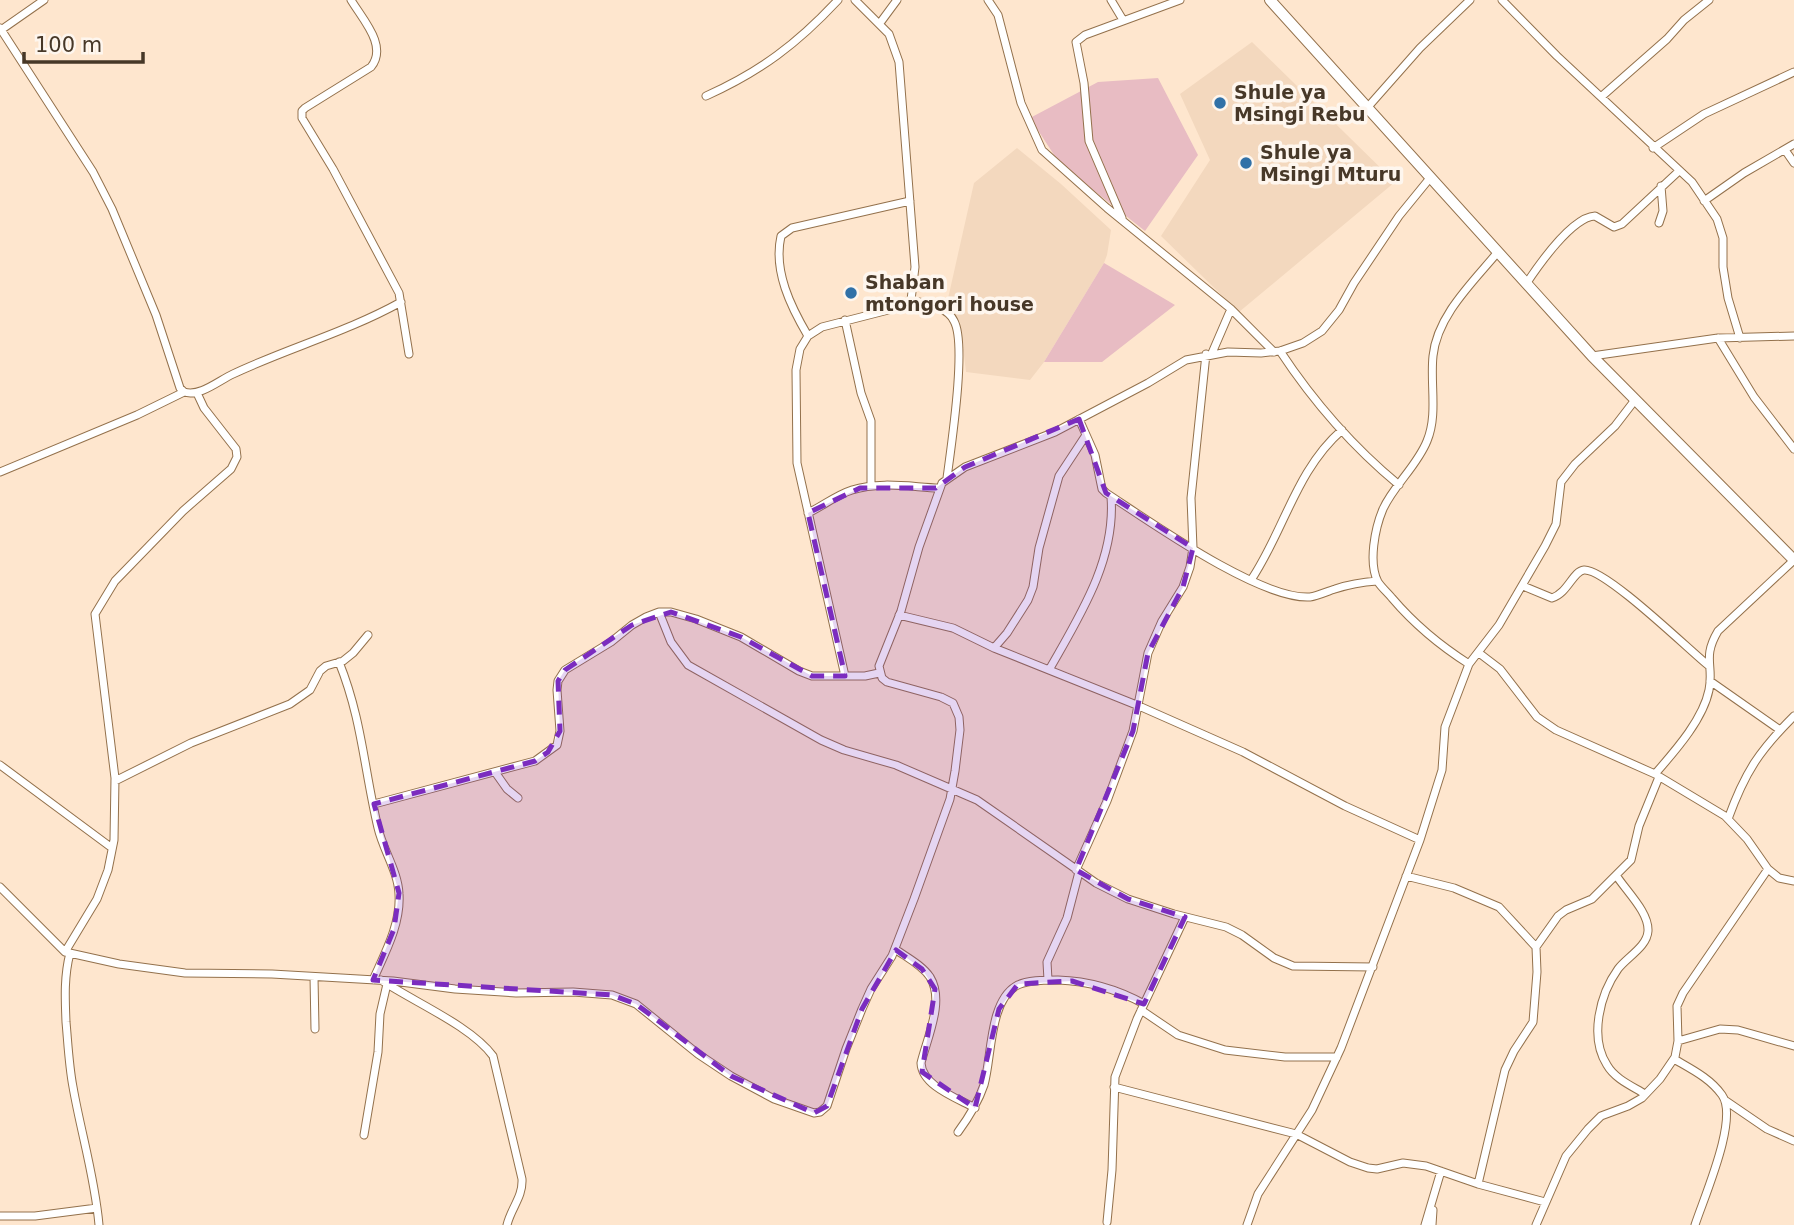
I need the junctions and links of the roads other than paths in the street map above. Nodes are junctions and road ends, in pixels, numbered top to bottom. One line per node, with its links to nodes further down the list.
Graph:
1 (44, 0): 15 (street)
2 (351, 0): 34 (street)
3 (838, 0): 17 (street)
4 (856, 0): 14 (street)
5 (897, 0): 14 (street)
6 (988, 0): 29 (street)
7 (1111, 0): 13 (street)
8 (1180, 0): 13 (street)
9 (1270, 0): 19 (main road)
10 (1470, 0): 19 (street)
11 (1502, 0): 18 (street)
12 (1709, 0): 18 (street)
13 (1123, 20): 29 (street)
14 (880, 23): 27 (street)
15 (1, 29): 45 (street)
16 (1794, 72): 21 (street)
17 (706, 96)
18 (1601, 97): 21 (street)
19 (1367, 108): 25 (main road)
20 (1794, 144): 22 (street)
21 (1653, 148): 24 (street)
22 (1785, 150): 23 (street); 28 (street)
23 (1794, 163)
24 (1679, 171): 26 (street); 28 (street)
25 (1430, 178): 31 (main road); 41 (street)
26 (1661, 186): 30 (street); 32 (street)
27 (910, 201): 33 (street); 37 (street)
28 (1704, 201): 40 (street)
29 (1123, 221): 35 (street)
30 (1659, 223)
31 (1497, 253): 32 (main road); 54 (street)
32 (1526, 284): 44 (main road)
33 (911, 300): 36 (street); 53 (street)
34 (401, 302): 42 (street); 46 (street)
35 (1231, 309): 41 (street); 43 (street)
36 (845, 320): 37 (street); 55 (street)
37 (808, 336): 58 (street)
38 (1794, 336): 40 (street)
39 (1718, 338): 40 (street); 44 (street); 51 (street)
40 (1740, 338)
41 (1277, 351): 43 (street); 49 (street)
42 (409, 354)
43 (1209, 354): 48 (street); 59 (street)
44 (1592, 356): 47 (main road)
45 (184, 393): 46 (street); 52 (street)
46 (197, 393): 82 (street)
47 (1635, 400): 60 (main road); 63 (street)
48 (1079, 419): 50 (street); 53 (street)
49 (1342, 430): 54 (street); 61 (street)
50 (1086, 435): 57 (street); 67 (street)
51 (1794, 449)
52 (0, 472)
53 (947, 478): 56 (street)
54 (1399, 485): 62 (street)
55 (871, 486): 56 (street); 58 (street)
56 (939, 488): 65 (street)
57 (1111, 497): 59 (street); 72 (street)
58 (808, 513): 74 (street)
59 (1193, 548): 61 (street); 76 (street)
60 (1794, 560): 71 (street)
61 (1251, 580): 62 (street)
62 (1377, 581): 70 (street)
63 (1523, 586): 68 (street); 71 (street)
64 (659, 612): 74 (street); 80 (street); 83 (street)
65 (900, 615): 67 (street); 73 (street)
66 (368, 635): 69 (street)
67 (994, 648): 72 (street)
68 (1479, 653): 70 (street); 81 (street)
69 (339, 662): 82 (street); 85 (street)
70 (1469, 664): 87 (street)
71 (1709, 667): 75 (street)
72 (1049, 670): 76 (street)
73 (879, 673): 74 (street); 83 (street)
74 (845, 676)
75 (1710, 681): 78 (street); 81 (street)
76 (1139, 706): 87 (street); 90 (street)
77 (1794, 716): 78 (street)
78 (1780, 730): 86 (street)
79 (0, 765): 88 (street)
80 (495, 772): 84 (street); 85 (street)
81 (1657, 775): 86 (street); 91 (street)
82 (115, 781): 88 (street)
83 (952, 787): 90 (street); 97 (street)
84 (518, 798)
85 (374, 804): 102 (street)
86 (1728, 819): 89 (street)
87 (1420, 840): 92 (street)
88 (112, 848): 98 (street)
89 (1768, 869): 93 (street); 105 (street)
90 (1078, 871): 95 (street); 101 (street)
91 (1616, 875): 96 (street); 110 (street)
92 (1406, 876): 96 (street); 99 (street)
93 (1794, 881)
94 (0, 887): 98 (street)
95 (1185, 917): 99 (street); 103 (street)
96 (1536, 947): 118 (street)
97 (895, 949): 102 (street); 112 (street)
98 (68, 952): 100 (street); 121 (street)
99 (1373, 967): 107 (street)
100 (314, 977): 102 (street); 104 (street)
101 (1048, 980): 103 (street); 112 (street)
102 (380, 981): 115 (street); 125 (street)
103 (1143, 1007): 107 (street); 109 (street)
104 (315, 1029)
105 (1678, 1041): 106 (street); 108 (street)
106 (1794, 1046)
107 (1337, 1057): 114 (street)
108 (1674, 1059): 110 (street); 111 (street)
109 (1114, 1087): 114 (street); 123 (street)
110 (1645, 1094): 120 (street)
111 (1725, 1100): 116 (street); 130 (street)
112 (975, 1108): 113 (street)
113 (958, 1132)
114 (1296, 1134): 117 (street); 126 (street)
115 (364, 1135)
116 (1794, 1141)
117 (1441, 1171): 118 (street); 119 (street)
118 (1478, 1184): 120 (street)
119 (1433, 1199): 127 (street); 128 (street)
120 (1545, 1202): 129 (street)
121 (97, 1208): 122 (street); 124 (street)
122 (0, 1216)
123 (1107, 1222)
124 (99, 1225)
125 (507, 1225)
126 (1247, 1225)
127 (1425, 1225)
128 (1432, 1225)
129 (1536, 1225)
130 (1695, 1225)

